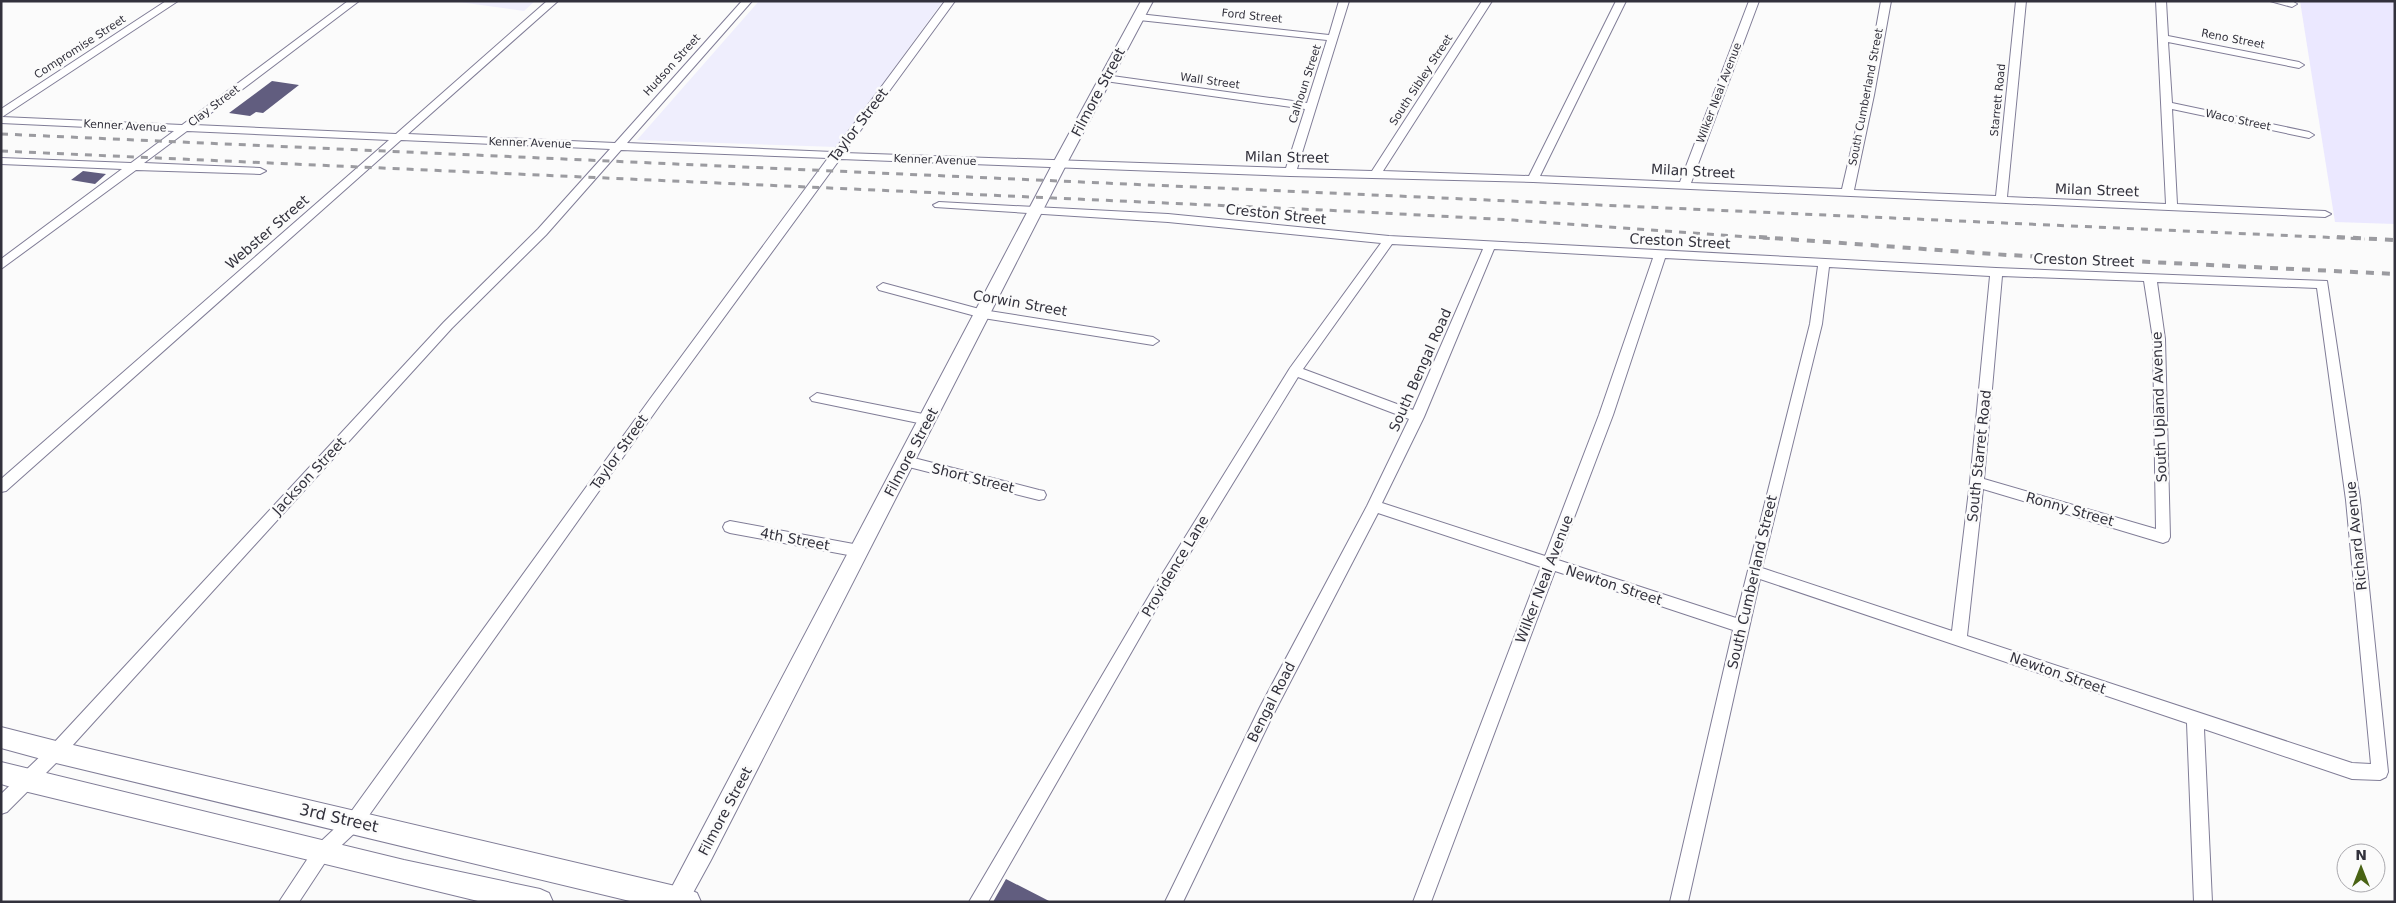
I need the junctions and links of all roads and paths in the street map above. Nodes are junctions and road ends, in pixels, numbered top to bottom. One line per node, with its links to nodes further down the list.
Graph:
1 (173, 1): 23 (street, Compromise Street)
2 (354, 1): 25 (street, Clay Street)
3 (553, 1): 27 (street, Webster Street)
4 (747, 1): 28 (street, Hudson Street)
5 (950, 1): 29 (street, Taylor Street)
6 (1147, 1): 16 (street, Filmore Street)
7 (1344, 1): 17 (street, Calhoun Street)
8 (1487, 1): 35 (street, South Sibley Street)
9 (1620, 1): 36 (street)
10 (1754, 1): 37 (street, Wilker Neal Avenue)
11 (1886, 1): 38 (street, South Cumberland Street)
12 (2020, 1): 39 (street, Starrett Road)
13 (2161, 1): 18 (street)
14 (2275, 1): 15 (street)
15 (2292, 4)
16 (1138, 17): 17 (street, Ford Street); 20 (street, Filmore Street)
17 (1333, 38): 22 (street, Calhoun Street)
18 (2163, 38): 19 (street, Reno Street); 21 (street)
19 (2299, 65)
20 (1106, 78): 22 (street, Wall Street); 31 (street, Filmore Street)
21 (2168, 105): 26 (street, Waco Street); 41 (street)
22 (1311, 108): 34 (street, Calhoun Street)
23 (1, 114)
24 (1, 120): 25 (street, Kenner Avenue)
25 (184, 129): 27 (street, Kenner Avenue); 32 (street, Clay Street)
26 (2309, 135)
27 (398, 138): 28 (street, Kenner Avenue); 61 (street, Webster Street)
28 (617, 146): 29 (street, Kenner Avenue); 73 (street, Jackson Street)
29 (837, 156): 31 (street, Kenner Avenue); 78 (street, Taylor Street)
30 (1, 161): 32 (street)
31 (1059, 165): 34 (street, Milan Street); 42 (street, Filmore Street)
32 (134, 166): 33 (street); 48 (street, Clay Street)
33 (260, 171)
34 (1290, 173): 35 (street, Milan Street)
35 (1376, 173): 36 (street, Milan Street)
36 (1533, 179): 37 (street, Milan Street)
37 (1684, 186): 38 (street, Milan Street)
38 (1847, 194): 39 (street, Milan Street)
39 (2001, 200): 41 (street, Milan Street)
40 (939, 205): 42 (street, Creston Street)
41 (2172, 208): 43 (street, Milan Street)
42 (1035, 210): 44 (street, Creston Street); 53 (street, Filmore Street)
43 (2325, 214)
44 (1389, 240): 45 (street, Creston Street); 55 (street, Providence Lane)
45 (1490, 246): 46 (street, Creston Street); 57 (street, South Bengal Road)
46 (1660, 254): 47 (street, Creston Street); 67 (street, Wilker Neal Avenue)
47 (1824, 263): 49 (street, Creston Street); 68 (street, South Cumberland Street)
48 (1, 264)
49 (1996, 272): 50 (street, Creston Street); 60 (street, South Starret Road)
50 (2150, 278): 51 (street, Creston Street); 65 (street, South Upland Avenue)
51 (2323, 284): 74 (street, Richard Avenue)
52 (884, 287): 53 (street, Corwin Street)
53 (984, 314): 54 (street, Corwin Street); 58 (street, Filmore Street)
54 (1153, 341)
55 (1295, 371): 57 (street); 84 (street, Providence Lane)
56 (818, 398): 58 (street)
57 (1417, 417): 63 (street, South Bengal Road)
58 (928, 420): 59 (street, Filmore Street)
59 (906, 461): 62 (street, Short Street); 66 (street, Filmore Street)
60 (1977, 482): 65 (street, Ronny Street); 70 (street, South Starret Road)
61 (1, 487)
62 (1039, 494)
63 (1374, 506): 67 (street, Newton Street); 85 (street, Bengal Road)
64 (730, 527): 66 (street, 4th Street)
65 (2163, 537)
66 (860, 551): 81 (street, Filmore Street)
67 (1550, 564): 69 (street, Newton Street); 86 (street, Wilker Neal Avenue)
68 (1754, 571): 69 (street, South Cumberland Street); 70 (street, Newton Street)
69 (1741, 626): 87 (street, South Cumberland Street)
70 (1959, 639): 71 (street, Newton Street)
71 (2195, 719): 74 (street, Newton Street); 88 (street)
72 (1, 736): 73 (main road, 3rd Street)
73 (56, 752): 76 (street, Jackson Street); 78 (main road, 3rd Street)
74 (2364, 772)
75 (1, 773): 76 (main road)
76 (27, 780): 77 (street, Jackson Street); 79 (main road)
77 (1, 806)
78 (354, 822): 79 (street, Taylor Street); 81 (main road, 3rd Street)
79 (322, 852): 80 (main road); 82 (street, Taylor Street)
80 (496, 897): 83 (main road)
81 (680, 901)
82 (288, 902)
83 (540, 902)
84 (978, 902)
85 (1174, 902)
86 (1422, 902)
87 (1679, 902)
88 (2203, 902)

